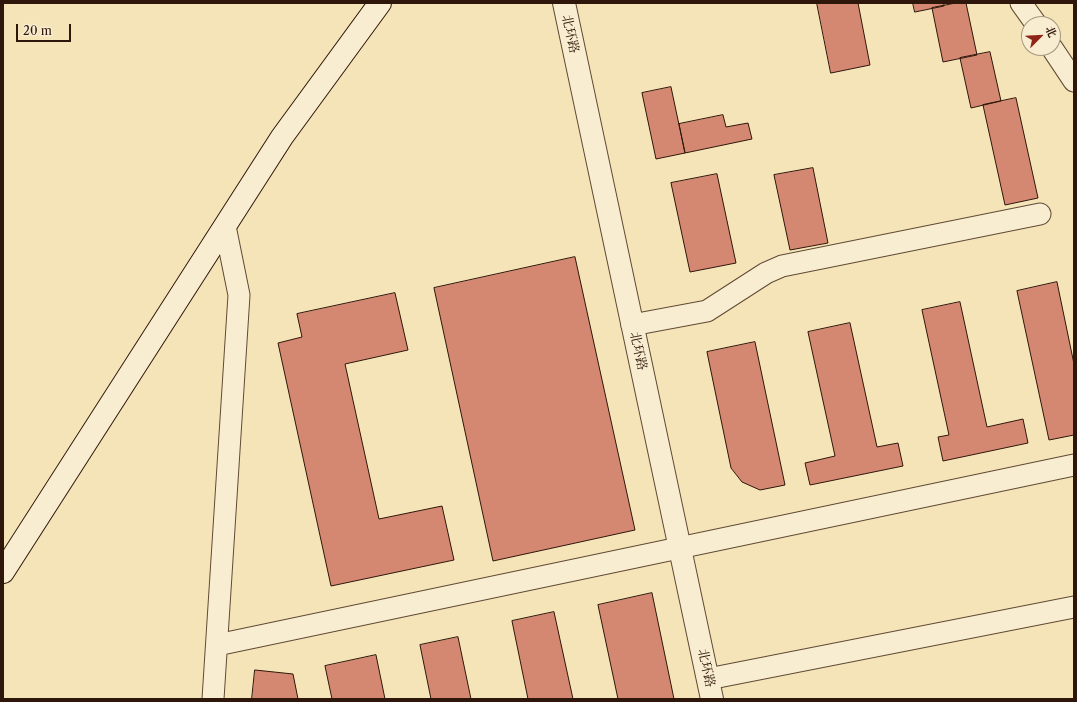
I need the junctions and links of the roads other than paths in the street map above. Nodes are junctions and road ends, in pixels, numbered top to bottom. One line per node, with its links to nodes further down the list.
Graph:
1 (380, 3): 8 (street)
2 (564, 3): 9 (street, 北环路)
3 (1021, 3): 4 (street)
4 (1030, 16)
5 (1057, 56): 6 (street)
6 (1074, 81)
7 (1040, 214): 9 (street)
8 (225, 226): 12 (street); 14 (street)
9 (632, 324): 11 (street, 北环路)
10 (1074, 465): 11 (street)
11 (680, 548): 14 (street); 15 (street, 北环路)
12 (3, 572)
13 (1074, 607): 15 (street)
14 (217, 645): 16 (street)
15 (710, 689)
16 (214, 699)

